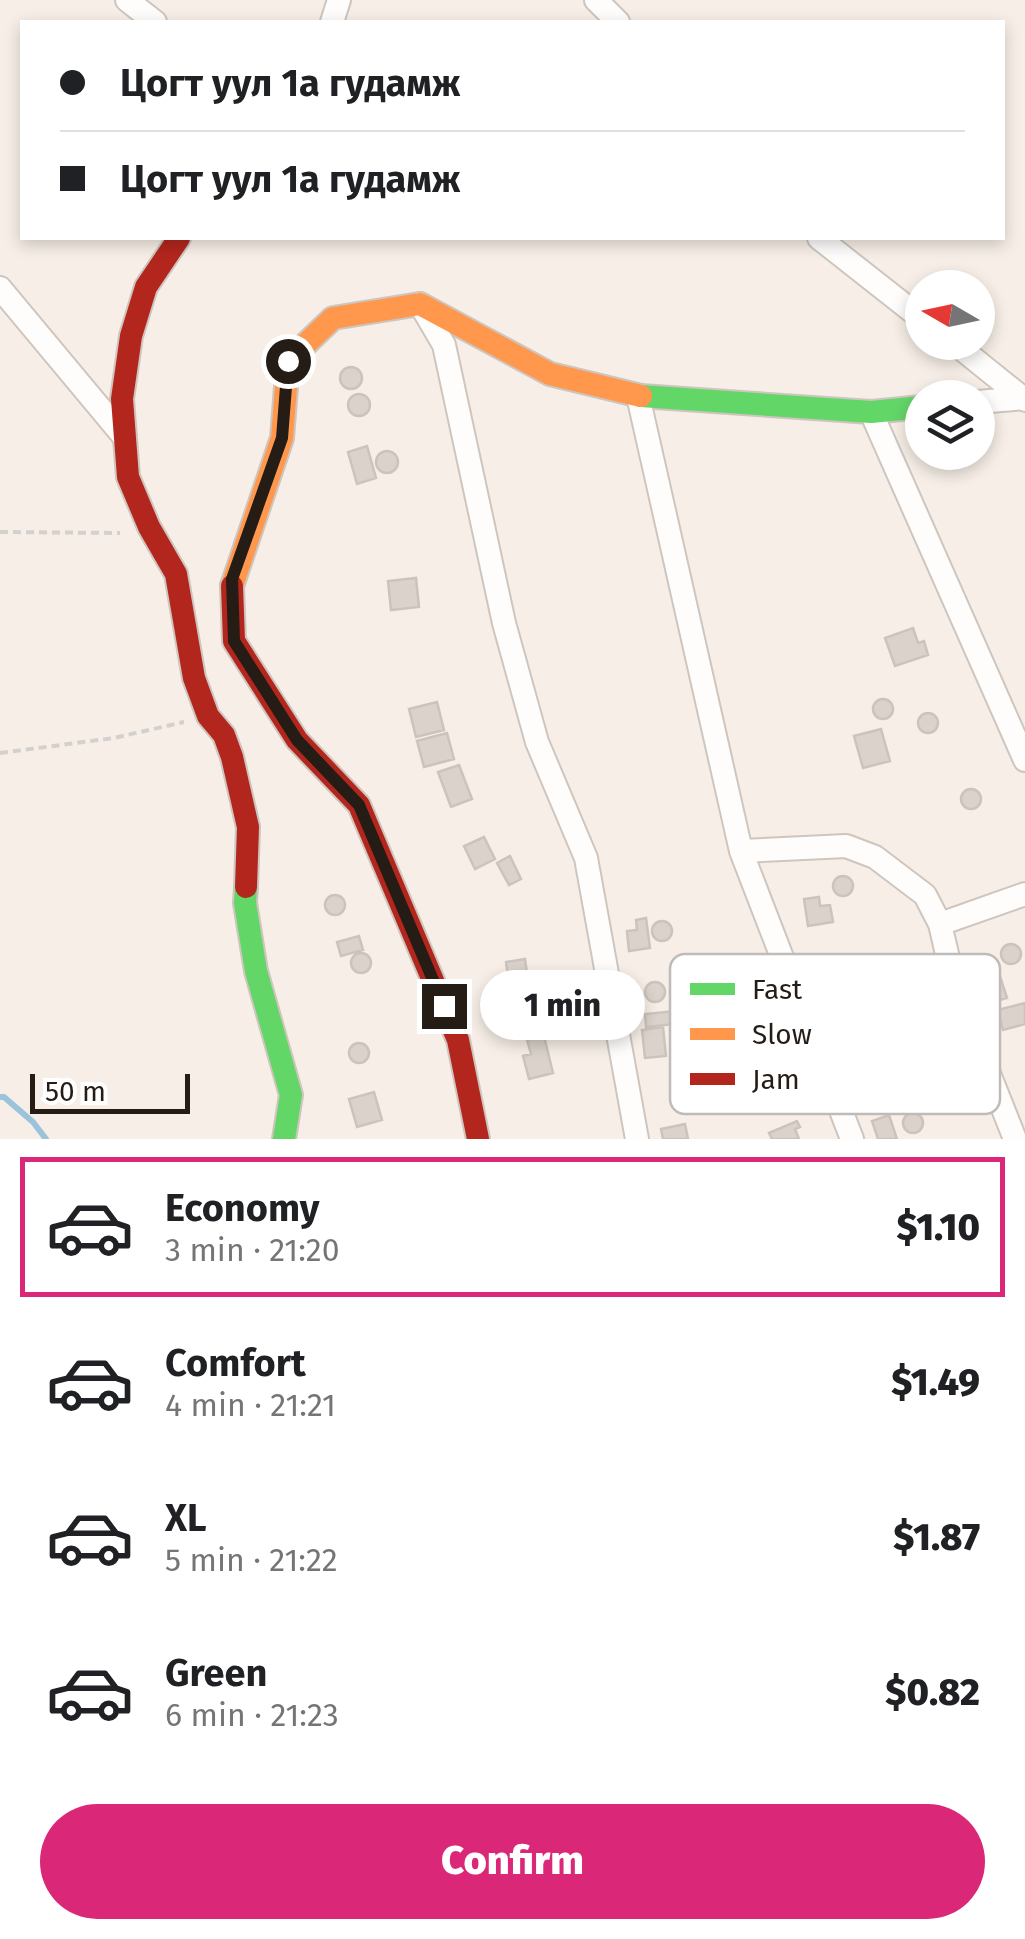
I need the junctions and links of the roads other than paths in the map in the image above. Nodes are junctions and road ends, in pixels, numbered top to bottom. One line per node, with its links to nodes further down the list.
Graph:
1 (127, 0): 3 (street)
2 (596, 0): 4 (street)
3 (152, 20)
4 (616, 20)
5 (178, 240): 16 (street)
6 (822, 240): 9 (street)
7 (0, 288): 16 (street)
8 (420, 304): 11 (street); 26 (street); 27 (street)
9 (905, 306)
10 (976, 360): 12 (street)
11 (638, 396): 15 (street); 18 (street)
12 (1025, 399): 13 (street)
13 (995, 401)
14 (905, 409): 15 (street)
15 (871, 412): 17 (street)
16 (125, 438): 25 (street)
17 (1025, 760)
18 (740, 851): 20 (street); 21 (street)
19 (1025, 894): 20 (street)
20 (940, 924): 22 (street)
21 (780, 954)
22 (948, 954)
23 (1000, 1101): 29 (street)
24 (842, 1114): 28 (street)
25 (284, 1139)
26 (478, 1139)
27 (637, 1139)
28 (852, 1139)
29 (1015, 1139)

